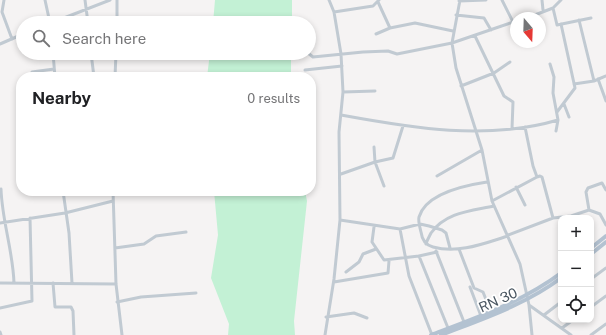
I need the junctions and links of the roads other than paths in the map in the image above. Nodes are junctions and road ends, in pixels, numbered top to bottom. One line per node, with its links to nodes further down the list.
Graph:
1 (4, 0): 34 (street)
2 (45, 0): 20 (street)
3 (85, 0): 14 (street)
4 (110, 0): 14 (street)
5 (117, 0): 23 (street)
6 (329, 0): 16 (street)
7 (486, 0): 12 (street)
8 (502, 0): 19 (street)
9 (542, 0): 15 (street)
10 (561, 0): 13 (street)
11 (378, 1): 16 (street); 28 (street)
12 (460, 1): 18 (street)
13 (553, 8): 15 (street); 27 (street)
14 (86, 10): 21 (street); 22 (street)
15 (543, 10): 17 (street)
16 (334, 12): 37 (street)
17 (539, 12)
18 (456, 15): 29 (street); 30 (street)
19 (510, 15)
20 (49, 16)
21 (70, 16)
22 (87, 16)
23 (117, 16)
24 (592, 18): 25 (street)
25 (579, 20): 27 (street); 53 (street)
26 (510, 23): 29 (street)
27 (561, 24): 54 (street)
28 (390, 28): 30 (street); 31 (street)
29 (491, 30): 32 (street)
30 (453, 31): 35 (street)
31 (376, 34)
32 (475, 36): 35 (street); 51 (street)
33 (16, 37): 34 (street)
34 (12, 39): 36 (street)
35 (452, 43): 37 (street); 55 (street)
36 (0, 44)
37 (341, 54): 38 (street); 44 (street)
38 (316, 57)
39 (53, 60): 45 (street)
40 (92, 60): 49 (street)
41 (116, 60): 50 (street)
42 (510, 62): 51 (street)
43 (550, 64): 62 (street)
44 (342, 66): 46 (street); 57 (street)
45 (54, 69): 47 (street); 48 (street)
46 (305, 70)
47 (32, 72)
48 (54, 72)
49 (93, 72)
50 (115, 72)
51 (494, 73): 55 (street); 60 (street)
52 (606, 76): 53 (street)
53 (596, 80): 54 (street); 59 (street)
54 (574, 84): 61 (street)
55 (461, 86): 70 (street)
56 (375, 91): 57 (street)
57 (343, 92): 63 (street)
58 (513, 97): 60 (street)
59 (606, 101)
60 (513, 102): 68 (street)
61 (564, 104): 62 (street); 64 (street)
62 (556, 112): 65 (street)
63 (341, 115): 66 (street); 74 (street)
64 (569, 117)
65 (558, 120): 67 (street); 69 (street)
66 (403, 126): 70 (street); 73 (street)
67 (525, 127): 68 (street); 76 (street)
68 (512, 129): 70 (street)
69 (556, 131)
70 (476, 132): 72 (street)
71 (374, 147): 73 (street)
72 (482, 150): 75 (street); 77 (street)
73 (374, 162): 74 (street); 78 (street)
74 (341, 174): 92 (street)
75 (437, 176)
76 (537, 177): 79 (street); 91 (street)
77 (487, 182): 85 (street); 95 (street)
78 (384, 186)
79 (516, 187): 85 (street); 86 (street)
80 (1, 189): 93 (street)
81 (606, 190): 88 (street)
82 (63, 196): 89 (street)
83 (113, 196): 84 (street)
84 (113, 201): 89 (street); 106 (street)
85 (492, 201): 87 (street)
86 (525, 205)
87 (494, 206): 98 (street); 101 (street)
88 (589, 210): 91 (street); 96 (street)
89 (65, 213): 90 (street); 125 (street)
90 (30, 218): 93 (street); 123 (street)
91 (553, 218): 101 (street)
92 (340, 220): 97 (street); 120 (street)
93 (5, 222): 94 (street); 122 (street)
94 (0, 223)
95 (420, 224): 98 (street); 99 (street); 104 (street)
96 (606, 225)
97 (374, 227): 99 (street); 108 (street)
98 (434, 228): 104 (street); 107 (street)
99 (400, 229): 113 (street)
100 (186, 232): 106 (street)
101 (508, 236): 109 (street); 130 (street)
102 (606, 236): 105 (main road)
103 (606, 242): 111 (main road)
104 (426, 244): 110 (street)
105 (594, 246)
106 (115, 248): 126 (street)
107 (450, 248): 109 (street); 110 (street)
108 (376, 249): 114 (street); 116 (street)
109 (459, 249): 136 (street)
110 (436, 250): 112 (street); 141 (street)
111 (594, 252)
112 (419, 256): 113 (street); 144 (street)
113 (407, 257): 114 (street); 151 (street)
114 (389, 261): 120 (street)
115 (606, 268): 118 (street)
116 (346, 272)
117 (558, 275): 130 (main road, RN 30)
118 (594, 277)
119 (558, 280): 130 (main road, RN 30 / RN 30)
120 (334, 282): 139 (street)
121 (0, 283): 122 (street)
122 (14, 283): 123 (street)
123 (31, 283): 124 (street); 135 (street)
124 (53, 283): 125 (street); 148 (street)
125 (72, 283): 126 (street)
126 (116, 284): 131 (street)
127 (470, 287): 138 (street)
128 (196, 294): 131 (street)
129 (606, 296): 134 (street)
130 (527, 298): 133 (street); 136 (main road, RN 30); 152 (main road, RN 30 / RN 30)
131 (117, 302): 149 (street)
132 (558, 304): 137 (street)
133 (529, 305): 137 (street); 153 (street)
134 (594, 305)
135 (0, 308)
136 (491, 312): 138 (main road, RN 30)
137 (544, 314): 145 (street)
138 (481, 316): 141 (main road, RN 30)
139 (326, 317): 140 (street); 150 (street)
140 (367, 318)
141 (464, 322): 144 (main road, RN 30)
142 (569, 323): 145 (street)
143 (606, 324): 155 (street)
144 (448, 328): 151 (main road, RN 30)
145 (562, 328): 154 (street)
146 (0, 332): 147 (street)
147 (1, 335)
148 (74, 335)
149 (122, 335)
150 (325, 335)
151 (431, 335)
152 (441, 335)
153 (532, 335)
154 (571, 335)
155 (591, 335)

